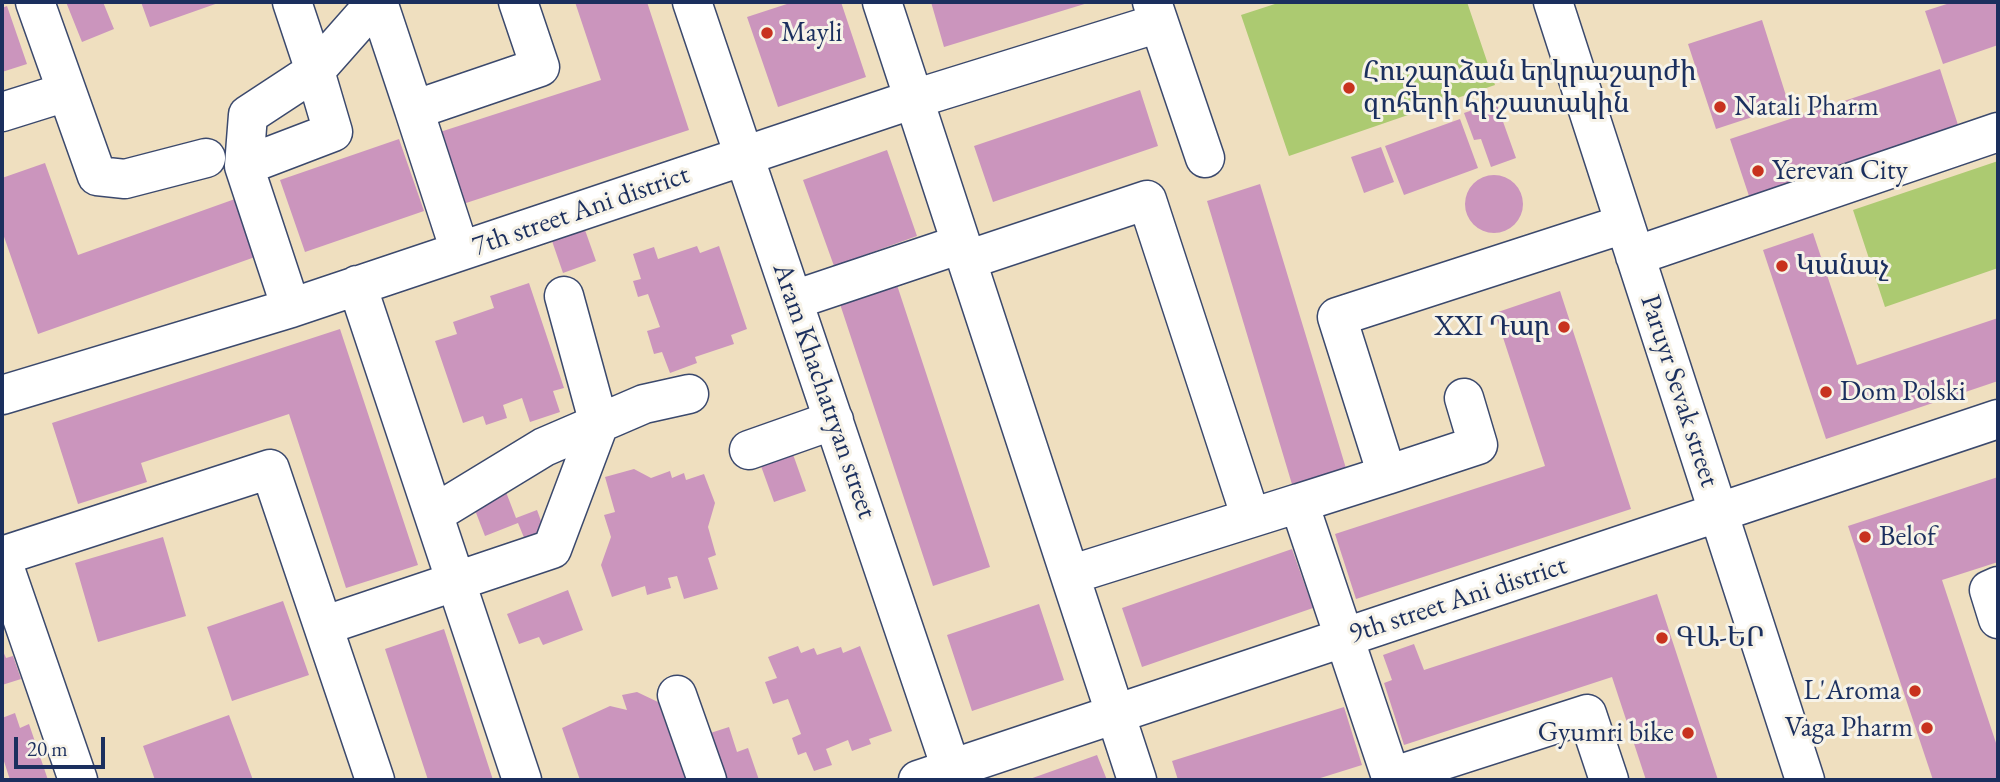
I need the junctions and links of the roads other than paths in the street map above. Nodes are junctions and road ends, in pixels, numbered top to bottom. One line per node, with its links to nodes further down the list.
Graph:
1 (35, 2): 10 (street)
2 (292, 2): 9 (street)
3 (377, 2): 9 (street); 12 (street)
4 (518, 2): 12 (street)
5 (692, 2): 15 (street, Aram Khachatryan street)
6 (882, 2): 11 (street)
7 (1553, 2): 19 (street, Paruyr Sevak street)
8 (1155, 12): 11 (street, 7th street Ani district); 17 (street)
9 (315, 71): 18 (street); 18 (street)
10 (65, 92): 13 (street); 16 (street)
11 (914, 99): 15 (street, 7th street Ani district); 21 (street)
12 (414, 110): 20 (street)
13 (2, 112)
14 (1998, 132): 19 (street)
15 (744, 156): 20 (street, 7th street Ani district); 24 (street, Aram Khachatryan street)
16 (206, 158)
17 (1205, 158)
18 (244, 166): 25 (street)
19 (1630, 240): 33 (street); 36 (street, Paruyr Sevak street)
20 (460, 251): 22 (street, 7th street Ani district)
21 (964, 252): 24 (street); 37 (street); 39 (street)
22 (357, 285): 25 (street, 7th street Ani district); 35 (street)
23 (564, 296): 31 (street)
24 (794, 300): 30 (street, Aram Khachatryan street)
25 (291, 308): 27 (street, 7th street Ani district)
26 (689, 394): 31 (street)
27 (2, 395)
28 (1464, 398): 33 (street)
29 (1998, 419): 36 (street, 9th street Ani district)
30 (834, 420): 32 (street); 47 (street, Aram Khachatryan street)
31 (599, 424): 35 (street); 40 (street)
32 (750, 450)
33 (1387, 475): 34 (street)
34 (1299, 503): 37 (street); 44 (street)
35 (434, 514): 40 (street)
36 (1718, 514): 44 (street, 9th street Ani district); 55 (street, Paruyr Sevak street)
37 (1251, 518): 39 (street)
38 (2, 558): 43 (street); 49 (street)
39 (1070, 575): 46 (street)
40 (456, 582): 43 (street); 51 (street)
41 (1998, 586): 42 (street)
42 (1998, 619)
43 (323, 626): 50 (street)
44 (1345, 638): 46 (street, 9th street Ani district); 48 (street)
45 (677, 695): 52 (street)
46 (1115, 714): 47 (street, 9th street Ani district); 53 (street)
47 (941, 777)
48 (1387, 779): 54 (street)
49 (78, 780)
50 (375, 780)
51 (522, 780)
52 (707, 780)
53 (1137, 780)
54 (1609, 780)
55 (1805, 780)

